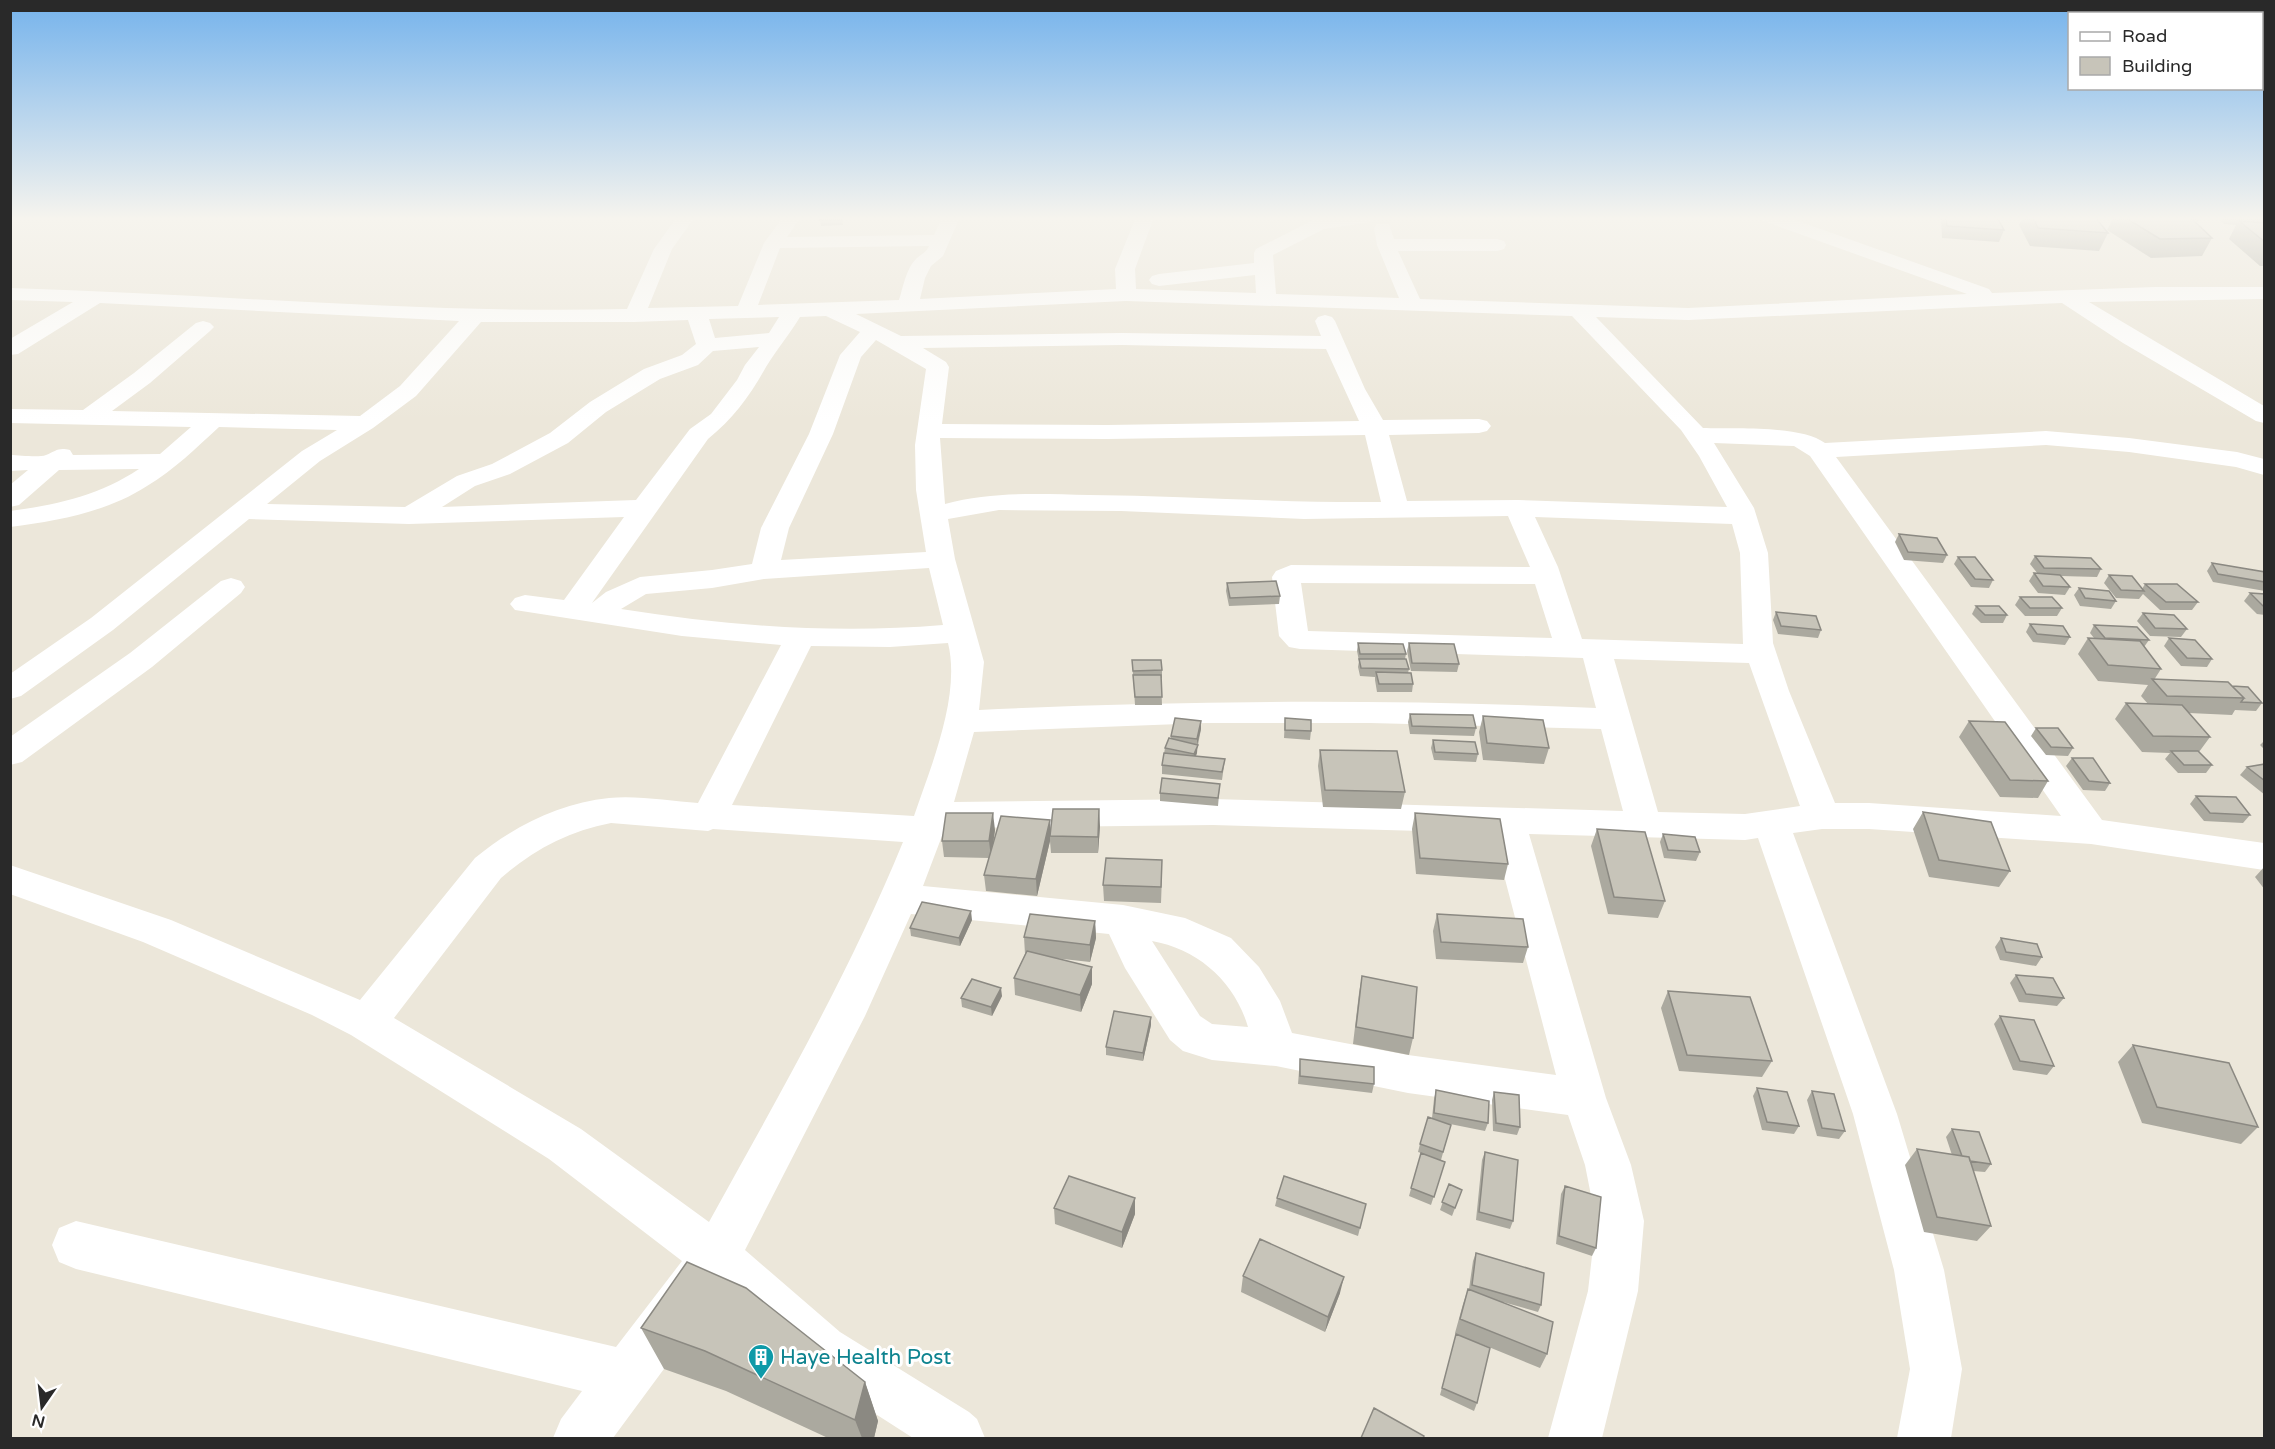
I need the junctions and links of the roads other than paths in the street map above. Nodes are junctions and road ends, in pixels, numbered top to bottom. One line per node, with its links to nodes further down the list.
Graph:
1 (648, 285): 24 (street)
2 (756, 285): 21 (street)
3 (914, 285): 16 (street)
4 (1141, 285): 8 (street)
5 (1264, 285): 14 (street)
6 (1404, 285): 17 (street)
7 (1959, 285): 13 (street)
8 (1133, 287): 14 (street); 16 (street)
9 (2265, 293): 12 (street)
10 (10, 294): 11 (street)
11 (97, 296): 23 (street); 30 (street)
12 (2066, 296): 13 (street); 32 (street)
13 (1999, 299): 20 (street)
14 (1266, 300): 15 (street)
15 (1318, 302): 17 (street); 28 (street)
16 (909, 305): 18 (street)
17 (1413, 306): 20 (street)
18 (829, 309): 19 (street); 26 (street)
19 (794, 311): 21 (street); 27 (street)
20 (1578, 311): 39 (street)
21 (745, 313): 22 (street)
22 (697, 314): 24 (street); 29 (street)
23 (475, 316): 24 (street); 35 (street)
24 (634, 316)
25 (203, 327): 33 (street)
26 (886, 336): 28 (street); 38 (street); 55 (street)
27 (776, 339): 29 (street); 46 (street)
28 (1332, 343): 37 (street)
29 (707, 345): 51 (street)
30 (10, 349)
31 (10, 416): 33 (street)
32 (2265, 416)
33 (98, 417): 34 (street); 43 (street)
34 (213, 420): 35 (street); 41 (street)
35 (365, 423): 49 (street)
36 (1479, 426): 37 (street)
37 (1375, 428): 38 (street); 48 (street)
38 (929, 431): 50 (street)
39 (1696, 435): 40 (street); 52 (street)
40 (1819, 452): 44 (street); 74 (street)
41 (164, 461): 43 (street); 53 (street)
42 (10, 462): 43 (street)
43 (54, 462): 45 (street)
44 (2265, 467)
45 (10, 499)
46 (644, 508): 51 (street); 59 (street)
47 (1518, 508): 48 (street); 52 (street); 56 (street)
48 (1396, 509): 50 (street)
49 (243, 511): 51 (street); 64 (street)
50 (933, 515): 54 (street)
51 (409, 516)
52 (1743, 516): 63 (street)
53 (10, 519)
54 (941, 559): 55 (street); 60 (street)
55 (764, 570): 59 (street)
56 (1546, 576): 62 (street); 62 (street)
57 (231, 587): 67 (street)
58 (525, 604): 59 (street)
59 (586, 611): 61 (street)
60 (959, 633): 61 (street); 66 (street)
61 (800, 637): 69 (street)
62 (1583, 649): 63 (street); 65 (street)
63 (1762, 654): 68 (street)
64 (10, 689)
65 (1616, 719): 66 (street); 73 (street)
66 (960, 722): 71 (street)
67 (10, 754)
68 (1822, 816): 72 (street); 74 (street)
69 (708, 818): 71 (street); 79 (street)
70 (1507, 819): 71 (street); 73 (street); 81 (street)
71 (929, 823): 77 (street)
72 (1771, 823): 73 (street); 88 (street)
73 (1644, 824)
74 (2091, 831): 75 (street)
75 (2265, 856)
76 (10, 879): 79 (street)
77 (899, 898): 78 (street); 83 (street)
78 (1123, 920): 80 (street); 80 (street)
79 (366, 1023): 83 (street)
80 (1276, 1048): 81 (street)
81 (1584, 1098): 87 (street)
82 (76, 1245): 84 (street)
83 (716, 1257): 84 (street); 86 (street)
84 (627, 1376): 85 (street)
85 (580, 1438)
86 (958, 1438)
87 (1575, 1438)
88 (1924, 1438)

